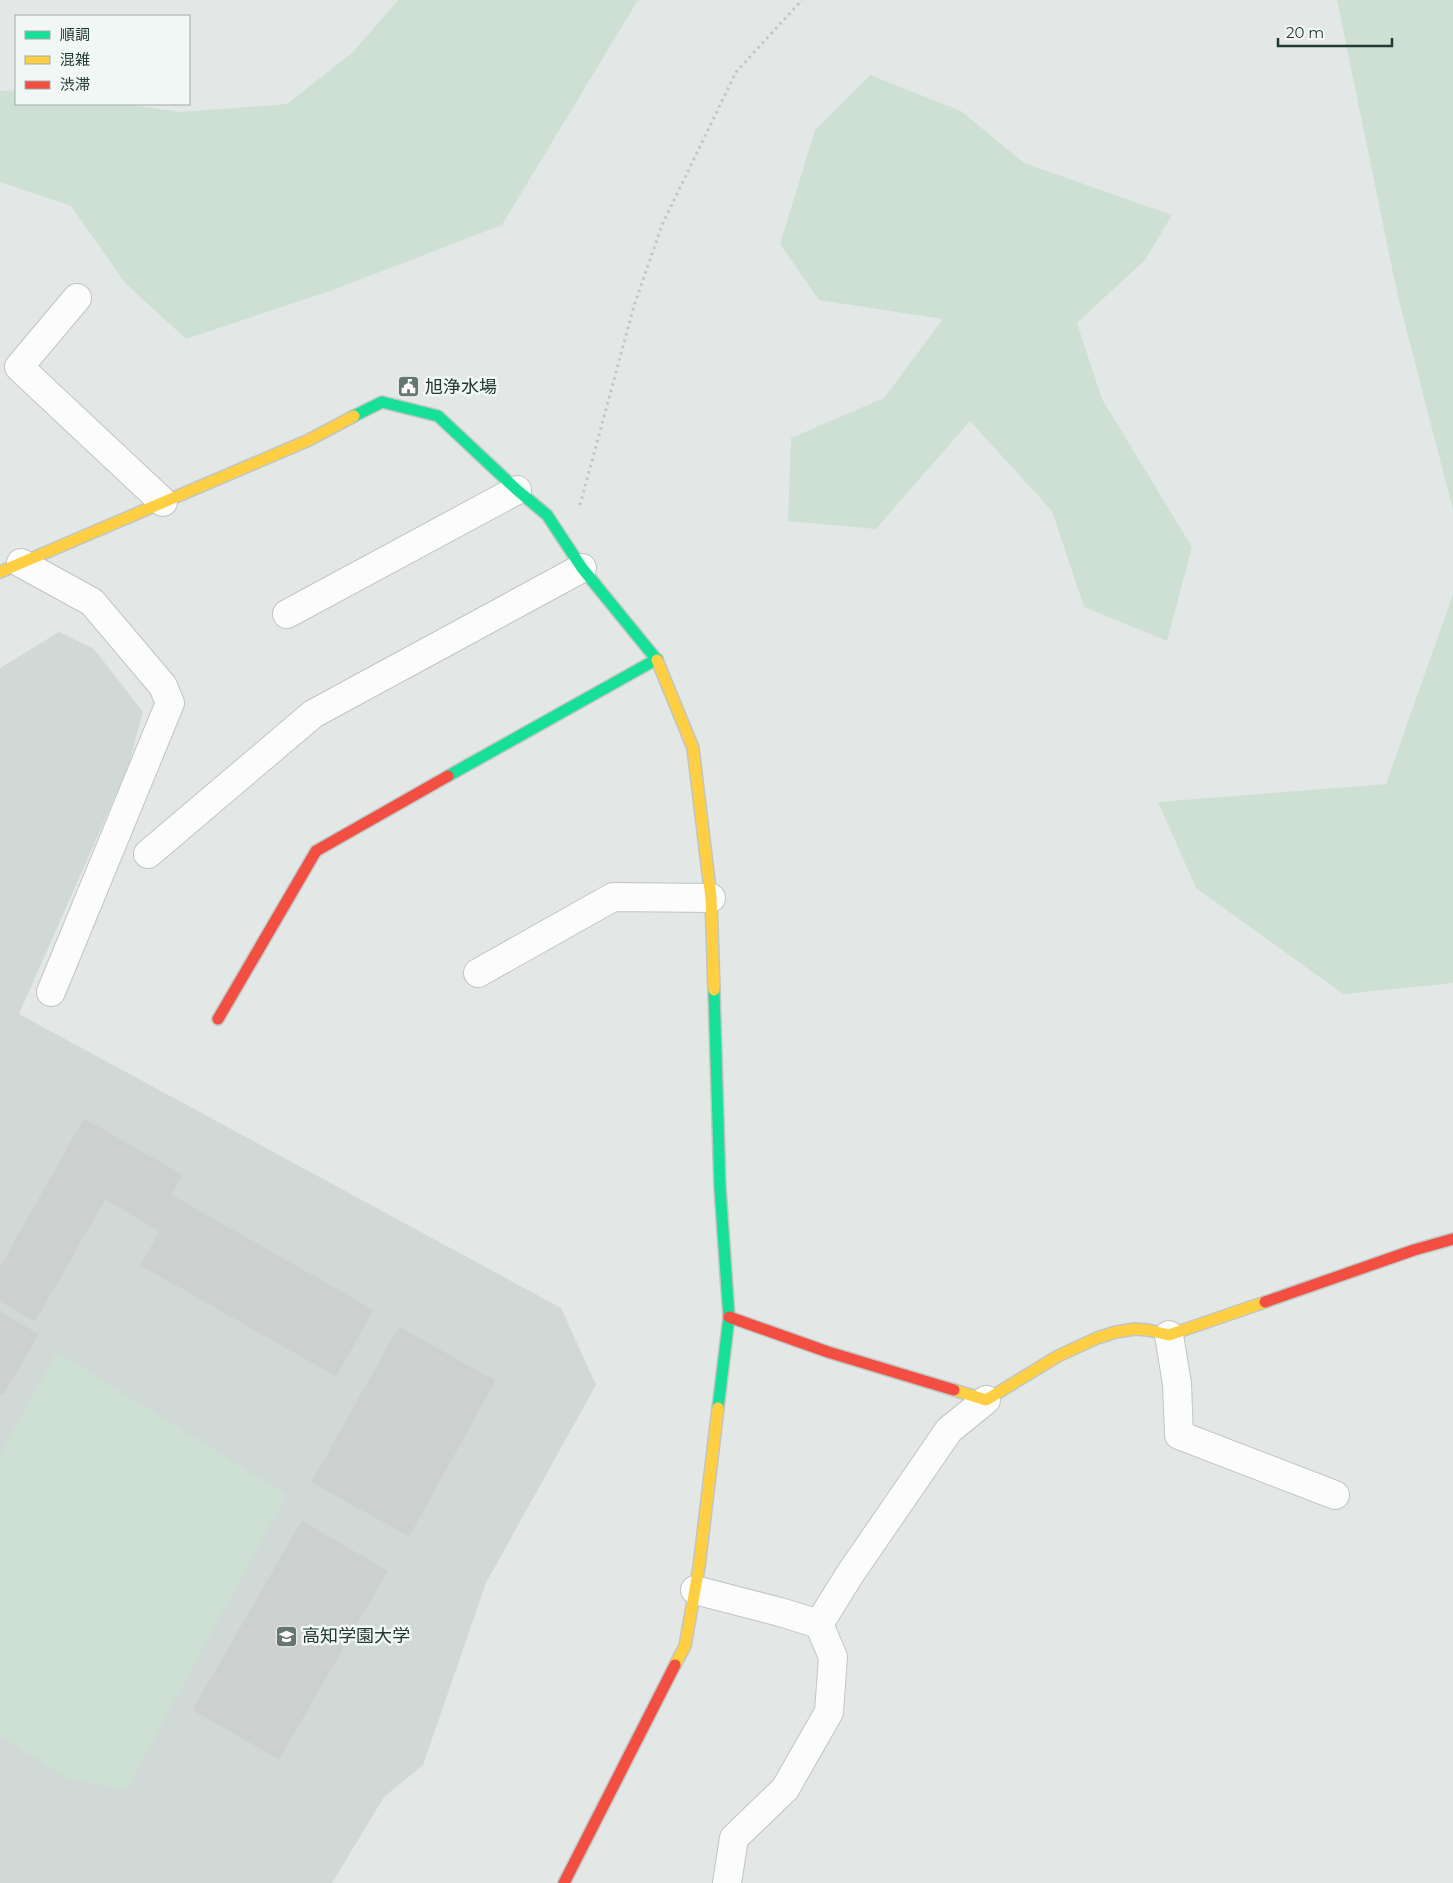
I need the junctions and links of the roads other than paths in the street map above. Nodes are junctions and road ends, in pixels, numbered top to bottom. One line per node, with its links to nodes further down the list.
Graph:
1 (77, 298): 3 (street)
2 (517, 490): 3 (street); 4 (street); 6 (street)
3 (163, 502): 5 (street)
4 (575, 558): 7 (street); 8 (street)
5 (10, 568): 11 (street)
6 (287, 614)
7 (657, 659): 9 (street); 12 (street)
8 (148, 854)
9 (711, 898): 10 (street); 14 (street)
10 (478, 973)
11 (51, 992)
12 (218, 1020)
13 (1453, 1239): 15 (street)
14 (729, 1317): 16 (street); 18 (street)
15 (1169, 1335): 16 (street); 17 (street)
16 (986, 1400): 19 (street)
17 (1335, 1495)
18 (695, 1590): 19 (street); 20 (street)
19 (819, 1624): 21 (street)
20 (564, 1883)
21 (727, 1883)

